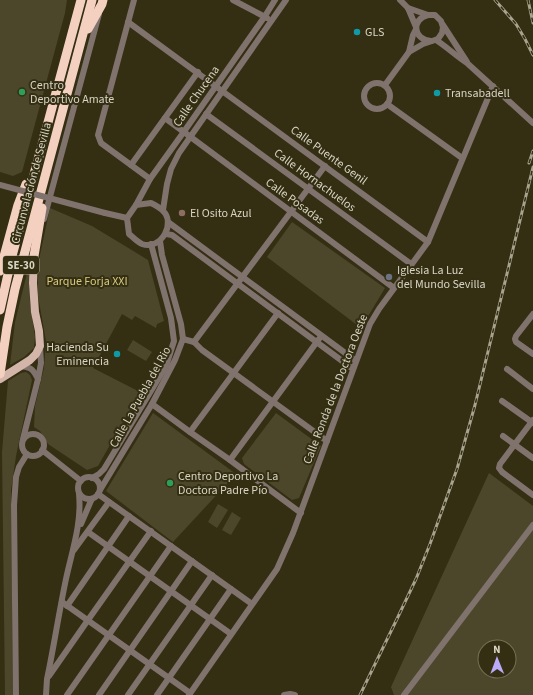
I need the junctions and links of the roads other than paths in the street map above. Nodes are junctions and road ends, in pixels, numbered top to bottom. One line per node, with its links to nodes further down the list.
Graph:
1 (74, 0): 16 (highway)
2 (81, 0): 16 (highway, Circunvalación de Sevilla / SE-30)
3 (92, 0): 19 (highway, Circunvalación de Sevilla / SE-30)
4 (134, 0): 14 (street)
5 (233, 0): 12 (street)
6 (275, 0): 12 (street, Calle Chucena)
7 (286, 0): 13 (street, Calle Chucena)
8 (400, 0): 10 (street)
9 (102, 2): 19 (highway); 50 (street)
10 (408, 8): 11 (street); 17 (street)
11 (428, 15): 15 (street); 17 (street)
12 (265, 16): 13 (street); 24 (street, Calle Chucena)
13 (272, 20): 26 (street, Calle Chucena)
14 (128, 22): 22 (street, Calle Puente Genil); 36 (street)
15 (443, 25): 18 (street); 21 (street)
16 (73, 28): 31 (highway, Circunvalación de Sevilla / SE-30)
17 (416, 28): 18 (street); 20 (street)
18 (433, 41): 20 (street); 21 (street)
19 (80, 45): 34 (highway, Circunvalación de Sevilla / SE-30)
20 (408, 52): 23 (street)
21 (467, 63): 25 (street)
22 (198, 72): 24 (street, Calle Puente Genil); 29 (street)
23 (385, 85): 27 (street); 27 (street)
24 (216, 86): 26 (street, Calle Puente Genil); 32 (street, Calle Chucena)
25 (493, 86): 30 (street); 35 (street, Calle Ronda de la Doctora Oeste)
26 (223, 91): 28 (street, Calle Chucena); 37 (street, Calle Puente Genil)
27 (387, 104): 35 (street)
28 (206, 114): 33 (street, Calle Chucena); 40 (street, Calle Hornachuelos)
29 (165, 118): 32 (street, Calle Posadas); 36 (street)
30 (533, 123)
31 (47, 128): 52 (highway); 56 (highway, Circunvalación de Sevilla / SE-30)
32 (183, 133): 33 (street, Calle Posadas); 38 (street, Calle Chucena)
33 (190, 138): 42 (street, Calle Chucena); 43 (street, Calle Posadas)
34 (50, 158): 50 (highway); 70 (highway, Circunvalación de Sevilla / SE-30)
35 (462, 158): 48 (street, Calle Ronda de la Doctora Oeste)
36 (131, 164): 38 (street)
37 (325, 166): 40 (street); 48 (street, Calle Puente Genil)
38 (150, 179): 41 (street, Calle Chucena)
39 (0, 185): 44 (street, bridge)
40 (308, 189): 43 (street); 51 (street, Calle Hornachuelos)
41 (136, 205): 42 (street); 44 (street)
42 (163, 210): 45 (street)
43 (291, 212): 53 (street); 55 (street, Calle Posadas)
44 (127, 218): 49 (street)
45 (168, 222): 46 (street); 53 (street)
46 (166, 234): 47 (street); 54 (street)
47 (160, 241): 49 (street); 60 (street, Calle La Puebla del Rio)
48 (428, 242): 51 (street, Calle Ronda de la Doctora Oeste)
49 (151, 244): 89 (street, Calle La Puebla del Rio)
50 (34, 256): 63 (main road)
51 (411, 264): 55 (street, Calle Ronda de la Doctora Oeste)
52 (0, 271)
53 (243, 277): 54 (street); 59 (street)
54 (238, 284): 57 (street); 61 (street)
55 (394, 288): 65 (street, Calle Ronda de la Doctora Oeste)
56 (0, 310)
57 (278, 313): 62 (street); 69 (street)
58 (532, 317): 64 (street)
59 (321, 336): 62 (street); 65 (street)
60 (183, 339): 61 (street); 76 (street, Calle La Puebla del Rio)
61 (194, 342): 69 (street)
62 (317, 342): 67 (street); 75 (street)
63 (40, 346): 66 (main road); 72 (street)
64 (533, 354)
65 (356, 361): 67 (street, Calle Ronda de la Doctora Oeste)
66 (20, 366): 71 (main road); 72 (street)
67 (354, 369): 83 (street, Calle Ronda de la Doctora Oeste)
68 (507, 369): 73 (street)
69 (234, 373): 75 (street); 79 (street)
70 (0, 374)
71 (0, 379)
72 (38, 379): 77 (street)
73 (533, 389)
74 (502, 401): 78 (street)
75 (273, 402): 83 (street); 88 (street)
76 (152, 404): 79 (street); 91 (street, Calle La Puebla del Rio)
77 (28, 420): 80 (street); 82 (street)
78 (532, 422): 84 (street)
79 (190, 432): 88 (street)
80 (35, 434): 82 (street); 85 (street)
81 (503, 436): 84 (street)
82 (23, 439): 86 (street)
83 (327, 441): 96 (street, Calle Ronda de la Doctora Oeste)
84 (515, 444): 87 (street); 93 (street)
85 (42, 450): 86 (street); 90 (street)
86 (27, 454): 123 (street)
87 (533, 458)
88 (230, 460): 96 (street)
89 (92, 478): 90 (street); 91 (street)
90 (81, 481): 92 (street)
91 (99, 492): 94 (street); 95 (street)
92 (79, 494): 94 (street); 101 (street)
93 (533, 495)
94 (92, 499): 101 (street)
95 (109, 502): 97 (street); 100 (street)
96 (301, 513): 112 (street, Calle Ronda de la Doctora Oeste)
97 (129, 516): 99 (street); 102 (street)
98 (533, 525): 131 (street)
99 (150, 531): 103 (street); 105 (street)
100 (88, 532): 102 (street); 104 (street)
101 (76, 535): 104 (street)
102 (108, 546): 105 (street); 111 (street)
103 (171, 546): 106 (street); 108 (street)
104 (72, 553): 111 (street)
105 (129, 561): 108 (street); 114 (street)
106 (192, 561): 107 (street); 110 (street)
107 (212, 575): 109 (street); 113 (street)
108 (150, 576): 110 (street); 117 (street)
109 (232, 589): 112 (street); 115 (street)
110 (171, 591): 113 (street); 118 (street)
111 (65, 604): 114 (street); 120 (street)
112 (252, 604): 116 (street, Calle Ronda de la Doctora Oeste)
113 (191, 606): 115 (street); 119 (street)
114 (88, 620): 117 (street); 120 (street)
115 (210, 620): 116 (street); 121 (street)
116 (231, 634): 122 (street, Calle Ronda de la Doctora Oeste)
117 (109, 635): 118 (street); 125 (street)
118 (130, 650): 119 (street); 126 (street)
119 (150, 664): 121 (street); 127 (street)
120 (52, 669): 124 (street)
121 (169, 678): 122 (street); 128 (street)
122 (190, 694)
123 (16, 695)
124 (46, 695)
125 (67, 695)
126 (99, 695)
127 (128, 695)
128 (157, 695)
129 (284, 695): 130 (street)
130 (295, 695)
131 (404, 695)

